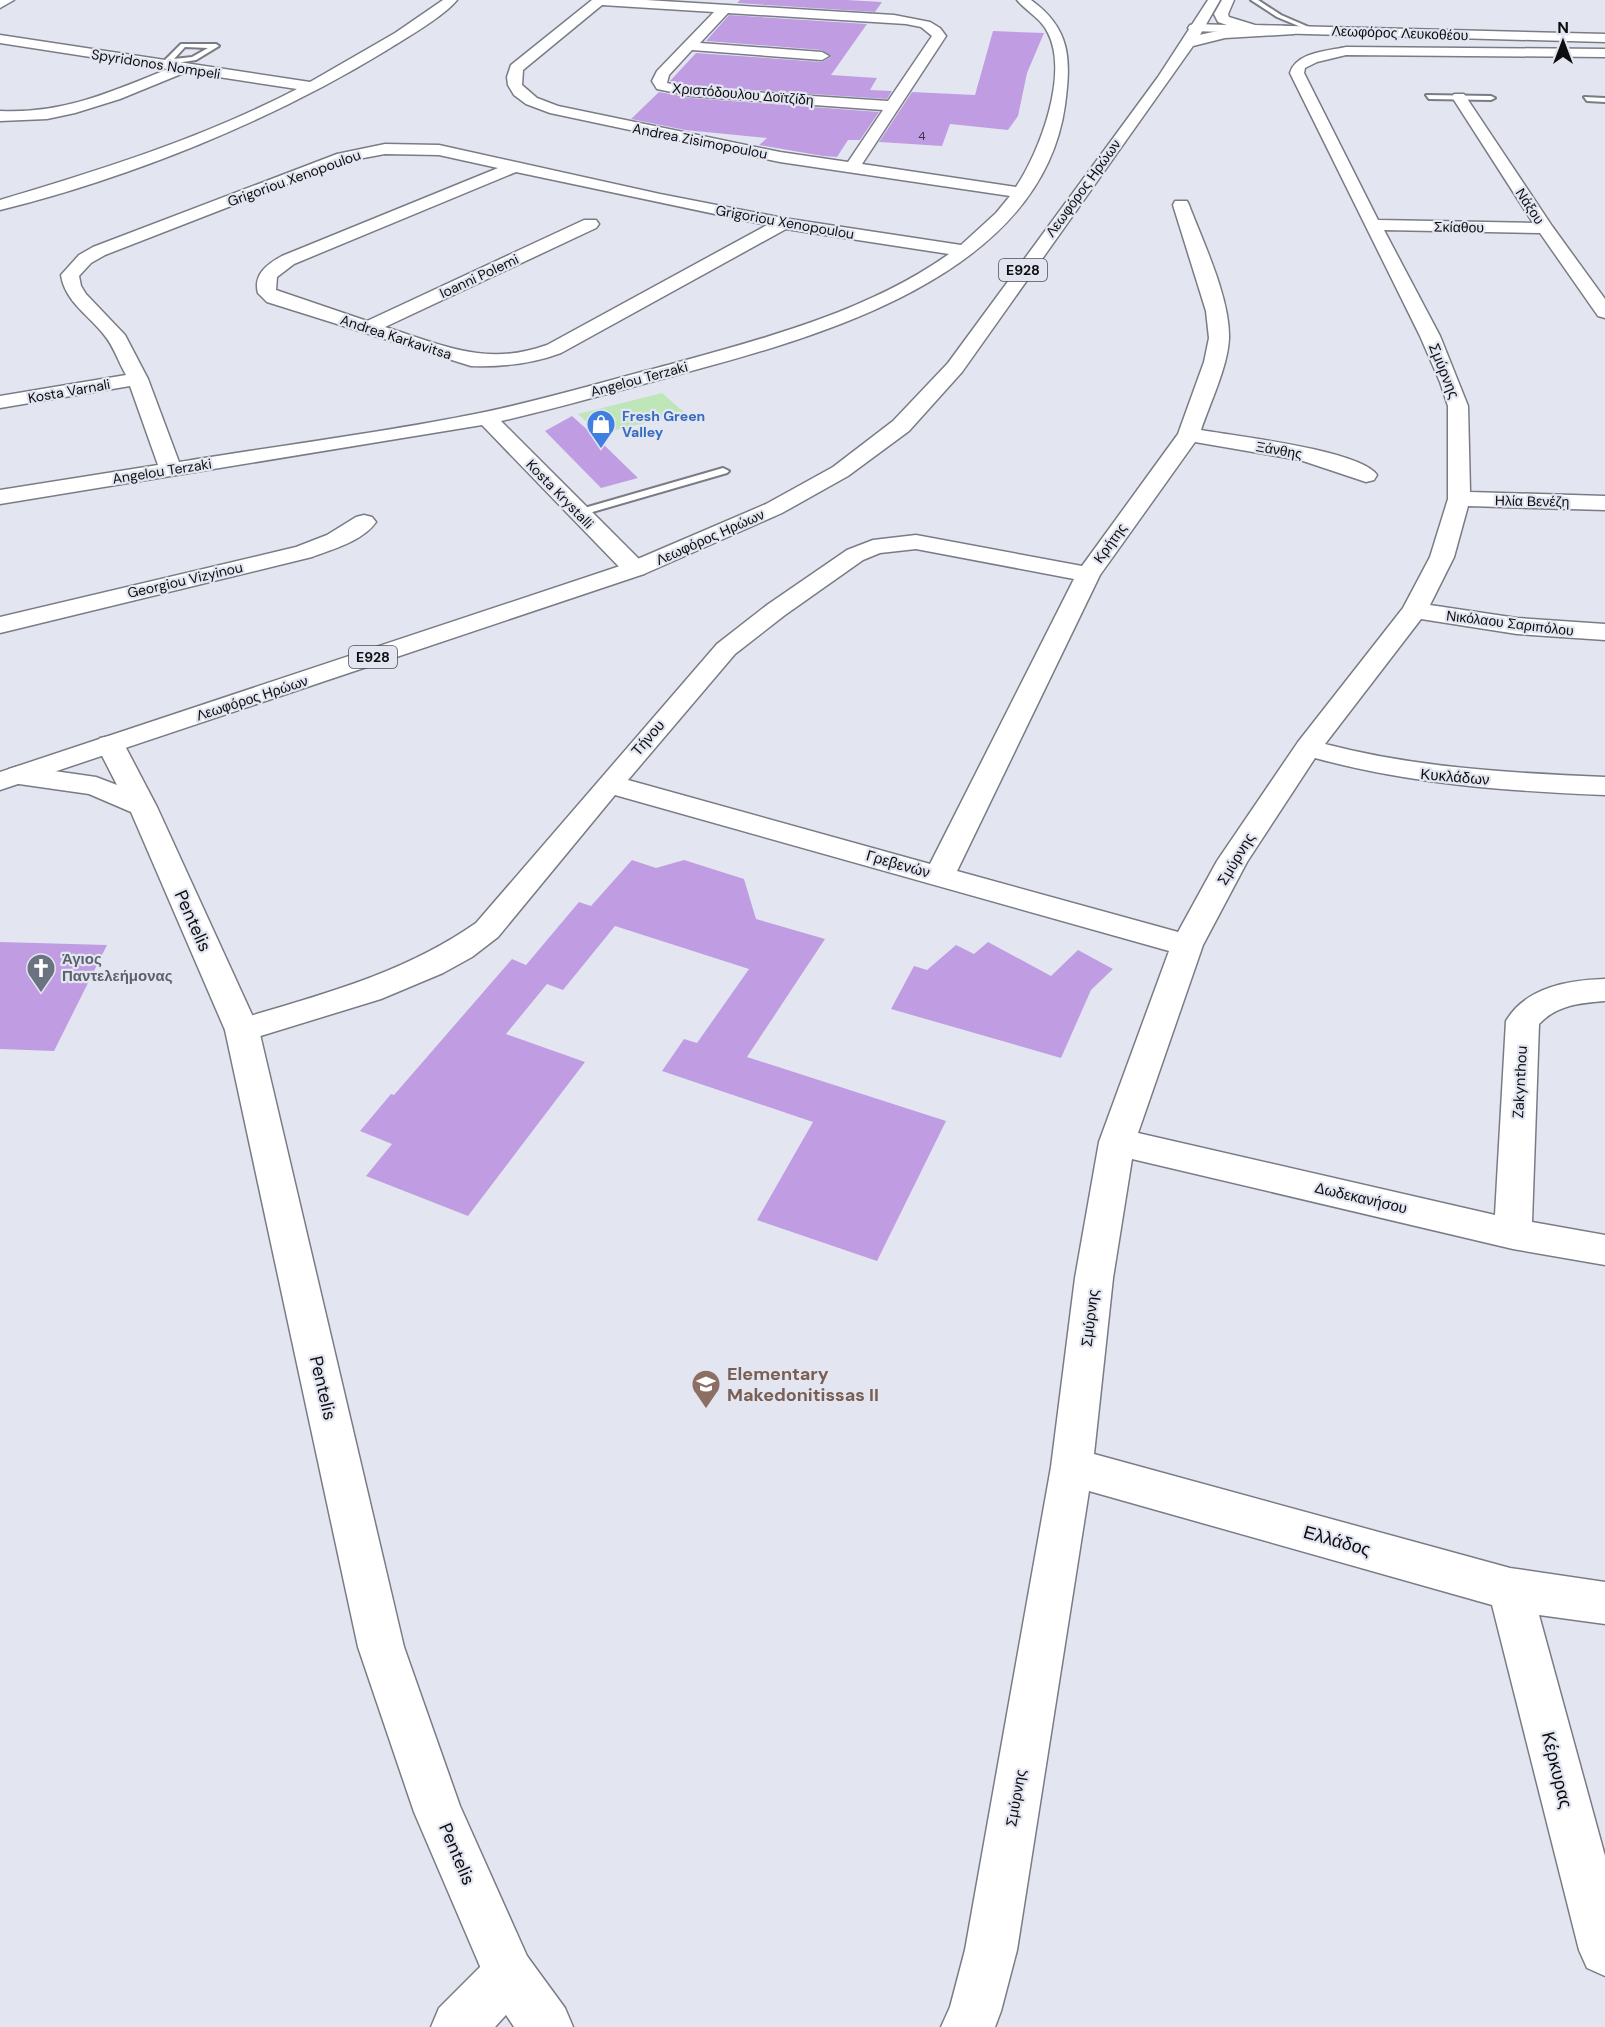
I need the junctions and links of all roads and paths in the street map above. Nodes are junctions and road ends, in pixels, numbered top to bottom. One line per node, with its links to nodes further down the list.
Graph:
1 (7, 0): 8 (street)
2 (451, 0): 22 (street)
3 (1023, 0): 32 (street, Angelou Terzaki)
4 (1214, 0): 10 (street, Λεωφόρος Ηρώων / E928)
5 (1228, 0): 11 (street)
6 (1254, 0): 13 (lane)
7 (599, 1): 9 (street); 31 (street, Andrea Zisimopoulou)
8 (1, 2)
9 (726, 8): 17 (street, Χριστόδουλου Δοϊτζίδη); 28 (street)
10 (1195, 28): 11 (street, Λεωφόρος Λευκοθέου); 16 (street, Λεωφόρος Ηρώων / E928)
11 (1254, 29): 12 (street, Λεωφόρος Λευκοθέου)
12 (1294, 30): 13 (street, Λεωφόρος Λευκοθέου); 16 (street)
13 (1315, 31): 14 (street, Λεωφόρος Λευκοθέου)
14 (1605, 38)
15 (0, 39): 20 (street, Spyridonos Nompeli)
16 (1185, 44): 54 (street, Λεωφόρος Ηρώων / E928)
17 (690, 46): 19 (street); 28 (street, Χριστόδουλου Δοϊτζίδη)
18 (1605, 53): 37 (street, Σμύρνης)
19 (822, 56)
20 (166, 64): 20 (lane); 21 (street, Spyridonos Nompeli)
21 (183, 69): 22 (street, Spyridonos Nompeli); 29 (street)
22 (313, 87): 33 (street)
23 (1429, 97): 24 (lane)
24 (1459, 98): 25 (lane); 38 (street, Νάξου)
25 (1491, 98)
26 (1587, 99): 27 (lane)
27 (1605, 100)
28 (893, 106): 31 (street)
29 (0, 116)
30 (514, 167): 35 (street, Grigoriou Xenopoulou); 41 (street, Andrea Karkavitsa); 42 (street, Grigoriou Xenopoulou)
31 (851, 169): 32 (street, Andrea Zisimopoulou)
32 (1019, 192): 39 (street, Angelou Terzaki)
33 (2, 203)
34 (1181, 205): 45 (street, Κρήτης)
35 (783, 223): 39 (street, Grigoriou Xenopoulou); 41 (street, Andrea Karkavitsa)
36 (590, 224): 41 (street, Ioanni Polemi)
37 (1372, 225): 38 (street, Σκίαθου); 50 (street, Σμύρνης)
38 (1545, 228): 40 (street, Νάξου)
39 (964, 251): 44 (street, Angelou Terzaki)
40 (1605, 312)
41 (369, 327)
42 (138, 379): 43 (street, Kosta Varnali); 46 (street, Grigoriou Xenopoulou)
43 (0, 402)
44 (487, 418): 46 (street, Angelou Terzaki); 52 (street, Kosta Krystalli)
45 (1189, 435): 48 (street, Ξάνθης); 55 (street, Κρήτης)
46 (171, 470): 49 (street, Angelou Terzaki)
47 (723, 471): 52 (lane)
48 (1366, 475)
49 (0, 497)
50 (1459, 499): 51 (street, Ηλία Βενέζη); 56 (street, Σμύρνης)
51 (1605, 502)
52 (578, 513): 54 (street, Kosta Krystalli)
53 (364, 522): 57 (street, Georgiou Vizyinou)
54 (635, 569): 59 (street, Λεωφόρος Ηρώων / E928)
55 (1088, 574): 62 (street, Τήνου); 65 (street, Κρήτης)
56 (1415, 610): 58 (street, Νικόλαου Σαριπόλου); 60 (street, Σμύρνης)
57 (0, 625)
58 (1605, 632)
59 (110, 744): 61 (street, Λεωφόρος Ηρώων / E928); 64 (street, Pentelis)
60 (1308, 748): 63 (street, Κυκλάδων); 66 (street, Σμύρνης)
61 (10, 778): 64 (street)
62 (609, 784): 65 (street, Γρεβενών); 68 (street, Τήνου)
63 (1605, 786)
64 (143, 807): 68 (street, Pentelis)
65 (939, 876): 66 (street, Γρεβενών)
66 (1187, 945): 69 (street, Σμύρνης)
67 (1605, 990): 70 (street, Zakynthou)
68 (242, 1030): 76 (street, Pentelis)
69 (1117, 1142): 70 (street, Δωδεκανήσου); 72 (street, Σμύρνης)
70 (1513, 1234): 71 (street, Δωδεκανήσου)
71 (1605, 1250)
72 (1072, 1467): 73 (street, Ελλάδος); 79 (street, Σμύρνης)
73 (1510, 1590): 74 (street, Ελλάδος); 75 (street, Κέρκυρας)
74 (1605, 1603)
75 (1605, 1950)
76 (509, 1974): 77 (street); 78 (street, Pentelis)
77 (458, 2027)
78 (546, 2027)
79 (968, 2027)

